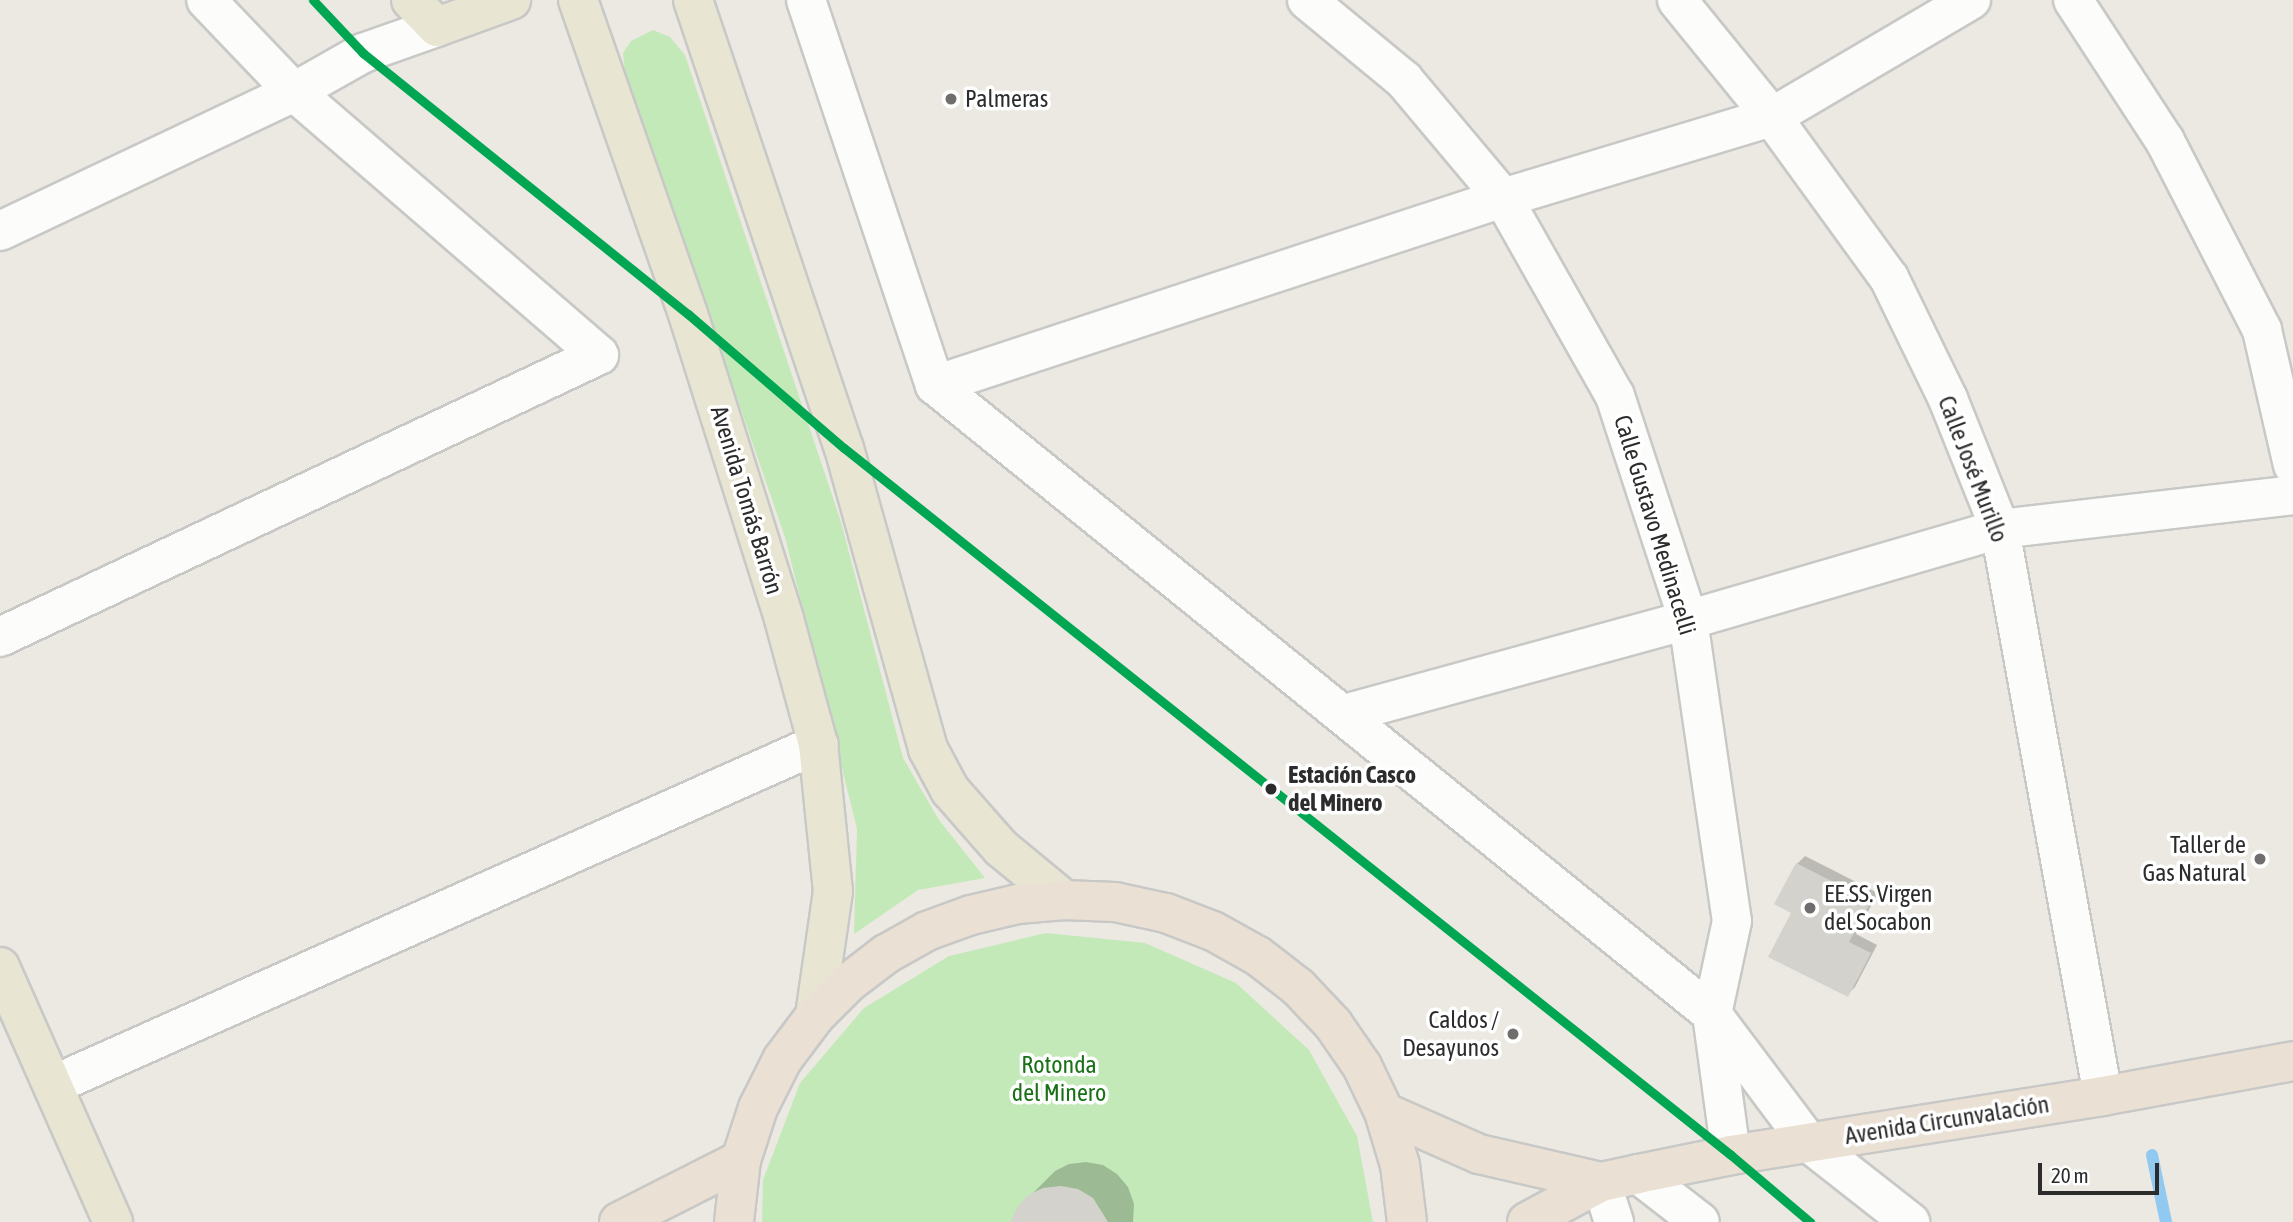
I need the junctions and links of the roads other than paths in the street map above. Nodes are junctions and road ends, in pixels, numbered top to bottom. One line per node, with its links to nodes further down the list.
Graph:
1 (206, 0): 12 (street)
2 (411, 0): 11 (main road)
3 (511, 0): 11 (main road)
4 (578, 0): 23 (main road, Avenida Tomás Barrón)
5 (692, 0): 24 (main road)
6 (806, 0): 16 (street)
7 (1307, 0): 14 (street, Calle Gustavo Medinacelli)
8 (1677, 0): 13 (street, Calle José Murillo)
9 (1971, 0): 13 (street)
10 (2073, 0): 17 (street)
11 (437, 27): 12 (street)
12 (294, 92): 15 (street); 21 (street)
13 (1772, 117): 14 (street); 19 (street, Calle José Murillo)
14 (1503, 198): 16 (street); 20 (street, Calle Gustavo Medinacelli)
15 (0, 231)
16 (935, 385): 22 (street)
17 (2293, 465)
18 (2293, 495): 19 (street)
19 (2000, 528): 20 (street); 30 (street, Calle José Murillo)
20 (1688, 620): 22 (street); 26 (street, Calle Gustavo Medinacelli)
21 (0, 637)
22 (1344, 714): 26 (street)
23 (818, 744): 27 (main road, Avenida Tomás Barrón); 29 (street)
24 (1064, 900): 27 (highway); 31 (highway)
25 (0, 967): 29 (main road)
26 (1712, 1014): 32 (street); 33 (street, Calle Gustavo Medinacelli)
27 (815, 1016): 34 (highway)
28 (2293, 1061): 30 (highway, Avenida Circunvalación)
29 (52, 1085): 37 (main road)
30 (2103, 1096): 32 (highway, Avenida Circunvalación)
31 (1384, 1112): 36 (highway, Avenida Circunvalación); 40 (highway)
32 (1808, 1142): 33 (highway, Avenida Circunvalación); 44 (street)
33 (1731, 1155): 35 (highway, Avenida Circunvalación)
34 (741, 1160): 38 (highway); 39 (highway)
35 (1638, 1174): 36 (highway, Avenida Circunvalación); 43 (street)
36 (1601, 1182): 41 (highway, Avenida Circunvalación); 42 (street)
37 (109, 1221)
38 (619, 1222)
39 (734, 1222)
40 (1407, 1222)
41 (1527, 1222)
42 (1614, 1222)
43 (1700, 1222)
44 (1910, 1222)

